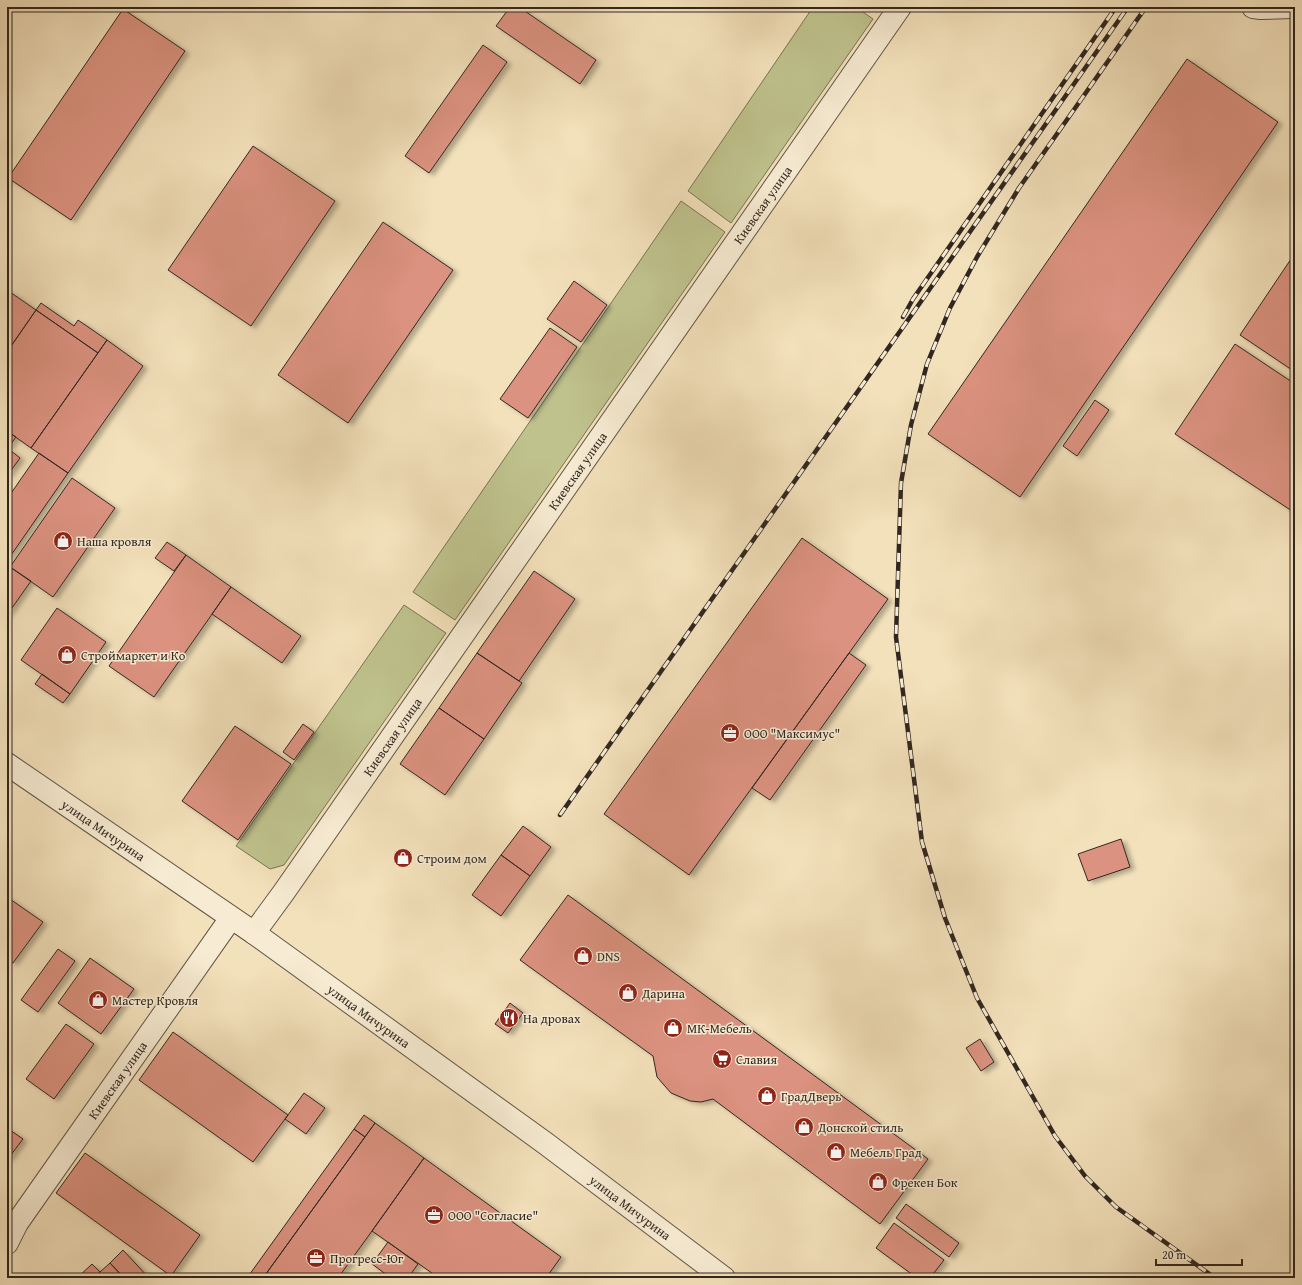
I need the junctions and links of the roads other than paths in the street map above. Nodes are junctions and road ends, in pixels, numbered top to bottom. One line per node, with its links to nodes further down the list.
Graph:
1 (900, 7): 6 (street, Киевская улица)
2 (1252, 7): 3 (street)
3 (1293, 7)
4 (7, 764): 5 (street, улица Мичурина)
5 (230, 918): 6 (street, улица Мичурина); 7 (street, Киевская улица)
6 (254, 933): 8 (street, улица Мичурина)
7 (7, 1243)
8 (724, 1278)

